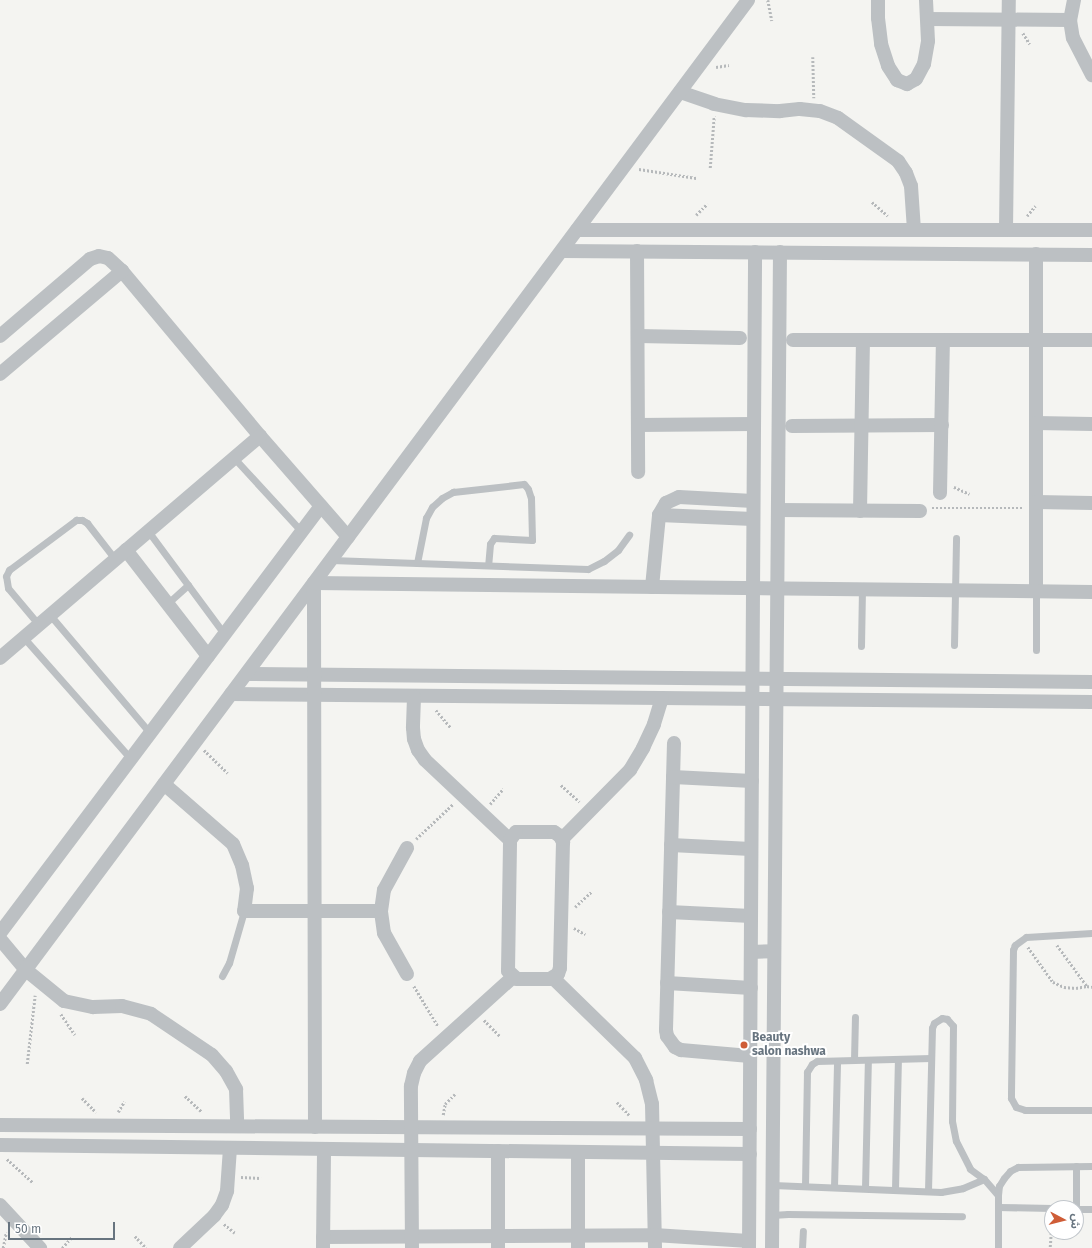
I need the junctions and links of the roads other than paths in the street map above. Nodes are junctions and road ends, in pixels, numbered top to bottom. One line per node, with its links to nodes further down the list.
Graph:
1 (748, 0): 10 (street)
2 (878, 0): 6 (street)
3 (926, 0): 6 (street)
4 (1009, 0): 7 (street)
5 (1074, 0): 8 (street)
6 (928, 19): 7 (street)
7 (1008, 20): 8 (street); 14 (street)
8 (1070, 20): 9 (street)
9 (1092, 75)
10 (680, 92): 11 (street); 13 (street)
11 (577, 230): 12 (street); 16 (street)
12 (841, 230): 13 (street); 20 (street)
13 (914, 230): 14 (street)
14 (1006, 230): 15 (street)
15 (1092, 230)
16 (562, 251): 17 (street); 56 (street)
17 (637, 251): 18 (street); 25 (street)
18 (754, 252): 19 (street); 34 (street)
19 (780, 252): 20 (street); 48 (street)
20 (840, 253): 21 (street)
21 (1036, 254): 22 (street); 30 (street)
22 (1092, 255)
23 (122, 271): 24 (street); 32 (street); 40 (street)
24 (0, 336)
25 (638, 336): 26 (street); 37 (street)
26 (740, 338)
27 (793, 340): 28 (street)
28 (863, 340): 29 (street); 38 (street)
29 (943, 340): 30 (street); 35 (street)
30 (1036, 340): 31 (street); 33 (street)
31 (1092, 340)
32 (0, 374)
33 (1036, 423): 36 (street); 46 (street)
34 (754, 424): 37 (street); 44 (street)
35 (942, 424): 38 (street); 43 (street)
36 (1092, 424)
37 (638, 425): 42 (street)
38 (862, 425): 39 (street); 49 (street)
39 (792, 426)
40 (260, 436): 41 (street); 47 (street)
41 (234, 458): 53 (street); 54 (lane)
42 (638, 472)
43 (940, 493)
44 (753, 500): 51 (street); 52 (street)
45 (1092, 503): 46 (street)
46 (1036, 505): 70 (street)
47 (321, 506): 54 (street); 56 (street)
48 (778, 510): 49 (street); 67 (street)
49 (860, 511): 50 (street)
50 (920, 511)
51 (659, 515): 52 (street); 65 (street)
52 (753, 519): 66 (street)
53 (148, 531): 58 (street); 63 (lane)
54 (302, 532): 75 (street)
55 (629, 535): 62 (lane)
56 (348, 537): 60 (street)
57 (956, 538): 69 (lane)
58 (126, 550): 59 (street); 72 (street)
59 (115, 559): 73 (street); 74 (lane)
60 (331, 560): 61 (lane); 64 (street)
61 (417, 563): 62 (lane); 62 (lane)
62 (488, 566)
63 (188, 584): 72 (lane); 75 (lane)
64 (314, 584): 65 (street); 82 (street); 83 (street)
65 (652, 587): 66 (street)
66 (753, 588): 67 (street); 85 (street)
67 (778, 588): 68 (street); 86 (street)
68 (862, 590): 69 (street); 78 (lane)
69 (955, 590): 70 (street); 77 (lane)
70 (1036, 591): 71 (street); 79 (lane)
71 (1092, 592)
72 (168, 603): 80 (street)
73 (50, 615): 74 (street); 96 (lane)
74 (39, 625): 76 (street)
75 (225, 634): 80 (street)
76 (24, 638): 81 (street); 98 (lane)
77 (954, 645)
78 (862, 646)
79 (1036, 650)
80 (208, 656): 96 (street)
81 (0, 658)
82 (247, 674): 83 (street); 88 (street)
83 (314, 675): 84 (street); 89 (street)
84 (512, 677): 85 (street); 91 (street)
85 (752, 679): 86 (street); 93 (street)
86 (777, 679): 87 (street); 94 (street)
87 (1092, 682)
88 (231, 694): 89 (street); 101 (street)
89 (314, 696): 90 (street); 108 (street)
90 (419, 697): 91 (street); 103 (street)
91 (513, 697): 92 (street)
92 (662, 698): 93 (street); 102 (street)
93 (752, 699): 94 (street); 100 (street)
94 (776, 699): 95 (street); 115 (street)
95 (1092, 702)
96 (150, 733): 98 (street)
97 (674, 743): 99 (street)
98 (131, 759): 112 (street)
99 (673, 777): 100 (street); 104 (street)
100 (752, 781): 106 (street)
101 (164, 784): 107 (street); 117 (street)
102 (562, 839): 103 (street); 121 (street)
103 (510, 840): 120 (street)
104 (671, 845): 106 (street); 110 (street)
105 (407, 848): 109 (street)
106 (751, 849): 111 (street)
107 (244, 911): 108 (street); 119 (lane)
108 (315, 911): 109 (street); 136 (street)
109 (381, 911): 118 (street)
110 (669, 912): 111 (street); 122 (street)
111 (751, 916): 116 (street)
112 (0, 933)
113 (1092, 933): 132 (lane)
114 (0, 939): 117 (street)
115 (774, 951): 116 (street); 154 (street)
116 (751, 952): 123 (street)
117 (31, 974): 124 (street); 135 (street)
118 (407, 974)
119 (222, 976)
120 (513, 977): 121 (street); 137 (street)
121 (553, 978): 139 (street)
122 (667, 983): 123 (street); 126 (street)
123 (750, 988): 126 (street)
124 (0, 1004)
125 (854, 1017): 129 (lane)
126 (750, 1056): 140 (street)
127 (931, 1058): 128 (lane); 153 (lane); 159 (lane)
128 (898, 1059): 130 (lane); 158 (lane)
129 (854, 1060): 130 (lane); 131 (lane)
130 (868, 1060): 157 (lane)
131 (837, 1061): 155 (lane); 156 (lane)
132 (1092, 1110)
133 (0, 1125): 134 (street)
134 (28, 1125): 135 (street); 142 (street)
135 (237, 1126): 136 (street)
136 (315, 1127): 137 (street)
137 (412, 1127): 138 (street); 145 (street)
138 (469, 1128): 139 (street); 146 (street)
139 (652, 1129): 140 (street); 149 (street)
140 (750, 1129): 150 (street)
141 (0, 1145): 142 (street)
142 (29, 1145): 143 (street)
143 (230, 1148): 144 (street); 176 (street)
144 (324, 1149): 145 (street); 173 (street)
145 (412, 1150): 146 (street); 170 (street)
146 (468, 1151): 147 (street)
147 (498, 1151): 148 (street); 171 (street)
148 (578, 1152): 149 (street); 172 (street)
149 (653, 1153): 150 (street); 169 (street)
150 (750, 1154): 167 (street)
151 (1076, 1166): 152 (lane); 160 (lane); 161 (lane)
152 (1092, 1166)
153 (984, 1179): 159 (lane); 160 (lane)
154 (773, 1185): 155 (lane); 165 (street)
155 (805, 1186): 156 (lane)
156 (834, 1187): 157 (lane)
157 (865, 1188): 158 (lane)
158 (895, 1189): 159 (lane)
159 (928, 1191)
160 (998, 1195): 163 (lane)
161 (1076, 1200)
162 (0, 1205): 175 (street)
163 (998, 1207): 164 (lane); 179 (lane)
164 (1044, 1208)
165 (772, 1215): 166 (lane); 167 (street); 177 (street)
166 (962, 1216)
167 (749, 1217): 174 (street)
168 (803, 1230): 178 (lane)
169 (654, 1241): 172 (street); 174 (street)
170 (412, 1242): 171 (street); 173 (street)
171 (498, 1242): 172 (street)
172 (578, 1242)
173 (323, 1243)
174 (749, 1244)
175 (40, 1248)
176 (180, 1248)
177 (772, 1248)
178 (802, 1248)
179 (998, 1248)

